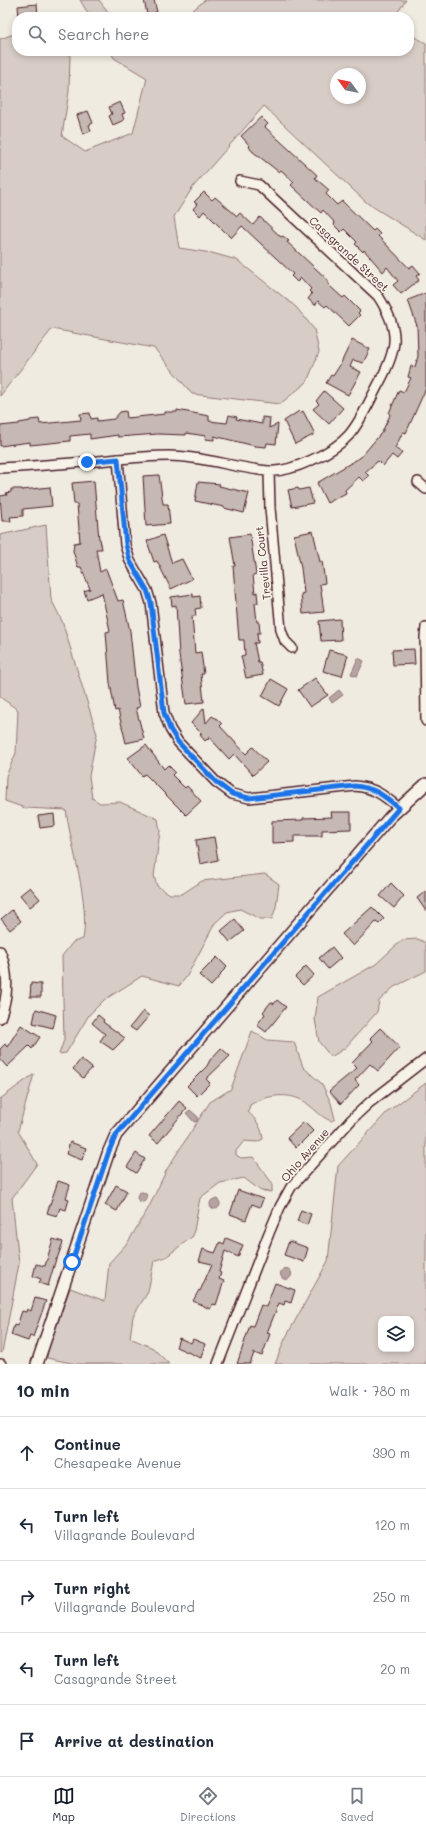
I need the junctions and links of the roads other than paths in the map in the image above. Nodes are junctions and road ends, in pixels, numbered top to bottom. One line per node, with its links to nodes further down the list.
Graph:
1 (240, 180): 4 (street, Casagrande Street)
2 (118, 459): 3 (street, Casagrande Street); 4 (street, Casagrande Street); 11 (street)
3 (0, 468)
4 (269, 471): 8 (street, Trevilla Court)
5 (418, 482): 6 (street)
6 (426, 489)
7 (426, 627): 9 (street)
8 (292, 648)
9 (426, 721)
10 (426, 784): 11 (street)
11 (399, 808): 15 (street)
12 (0, 950): 13 (street)
13 (0, 1018)
14 (426, 1059): 16 (street, Ohio Avenue)
15 (37, 1364)
16 (218, 1364)

